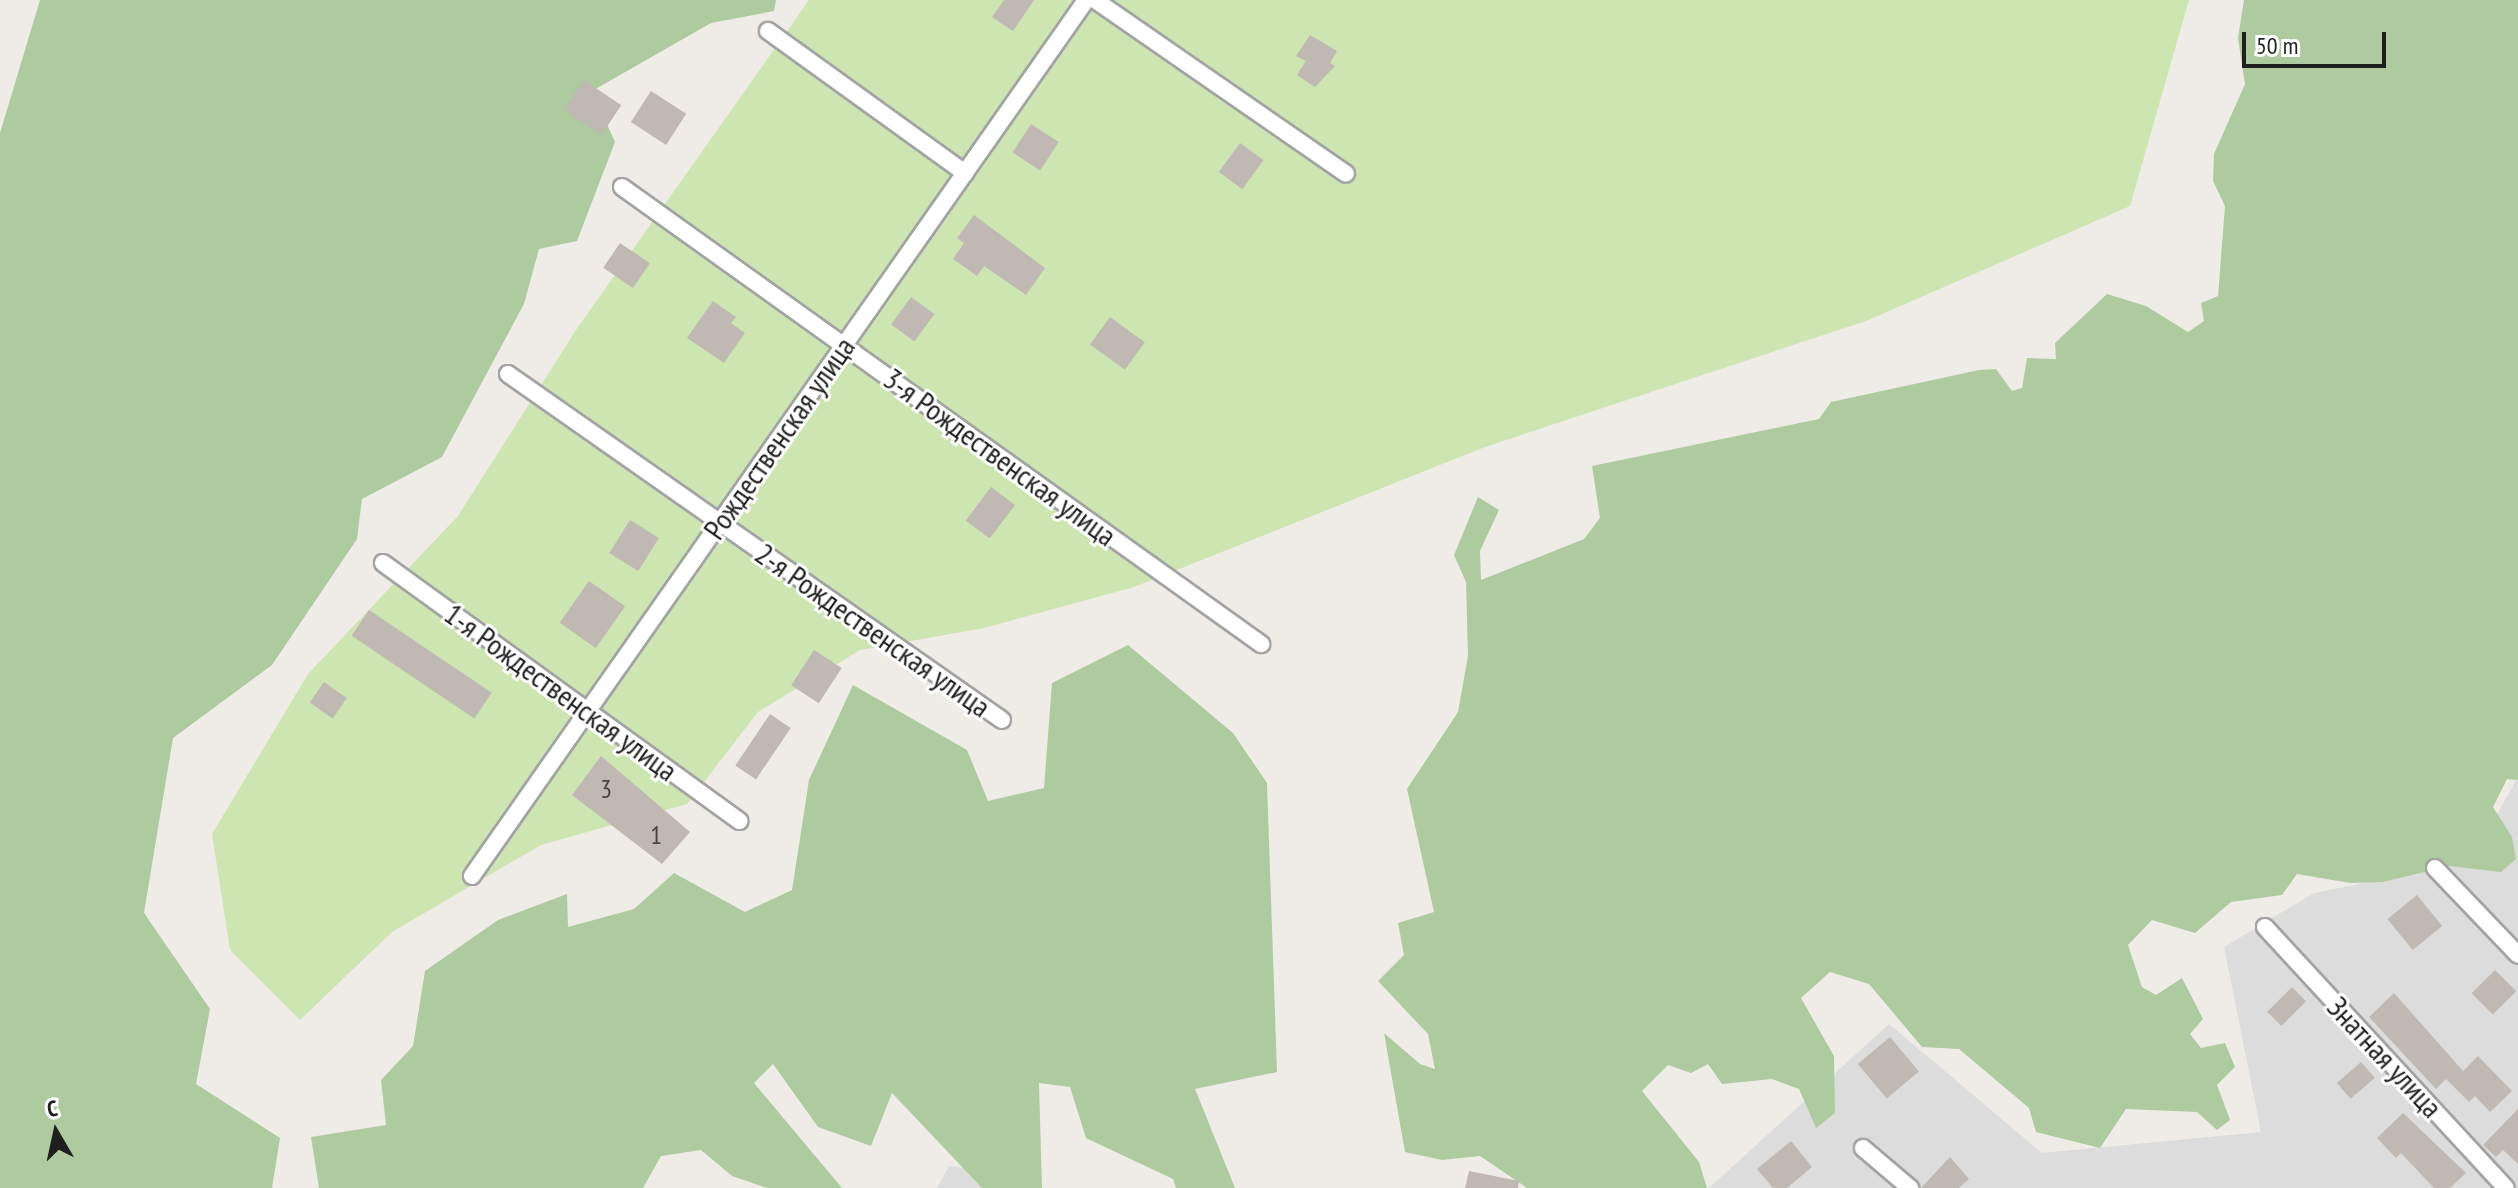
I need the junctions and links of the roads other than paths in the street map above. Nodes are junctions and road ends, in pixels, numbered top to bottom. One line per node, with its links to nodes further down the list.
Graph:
1 (1086, 0): 4 (street, Рождественская улица)
2 (1095, 0): 5 (street)
3 (768, 31): 4 (street)
4 (965, 173): 7 (street, Рождественская улица)
5 (1346, 174)
6 (622, 187): 7 (street, 3-я Рождественская улица)
7 (844, 346): 9 (street, Рождественская улица); 11 (street, 3-я Рождественская улица)
8 (508, 374): 9 (street, 2-я Рождественская улица)
9 (720, 523): 12 (street, Рождественская улица); 13 (street, 2-я Рождественская улица)
10 (383, 563): 12 (street, 1-я Рождественская улица)
11 (1261, 644)
12 (588, 711): 14 (street, 1-я Рождественская улица); 16 (street, Рождественская улица)
13 (1002, 720)
14 (739, 821)
15 (2435, 868): 18 (street)
16 (472, 876)
17 (2265, 927): 21 (street, Знатная улица)
18 (2518, 955)
19 (1863, 1148): 20 (street)
20 (1910, 1188)
21 (2506, 1188)

